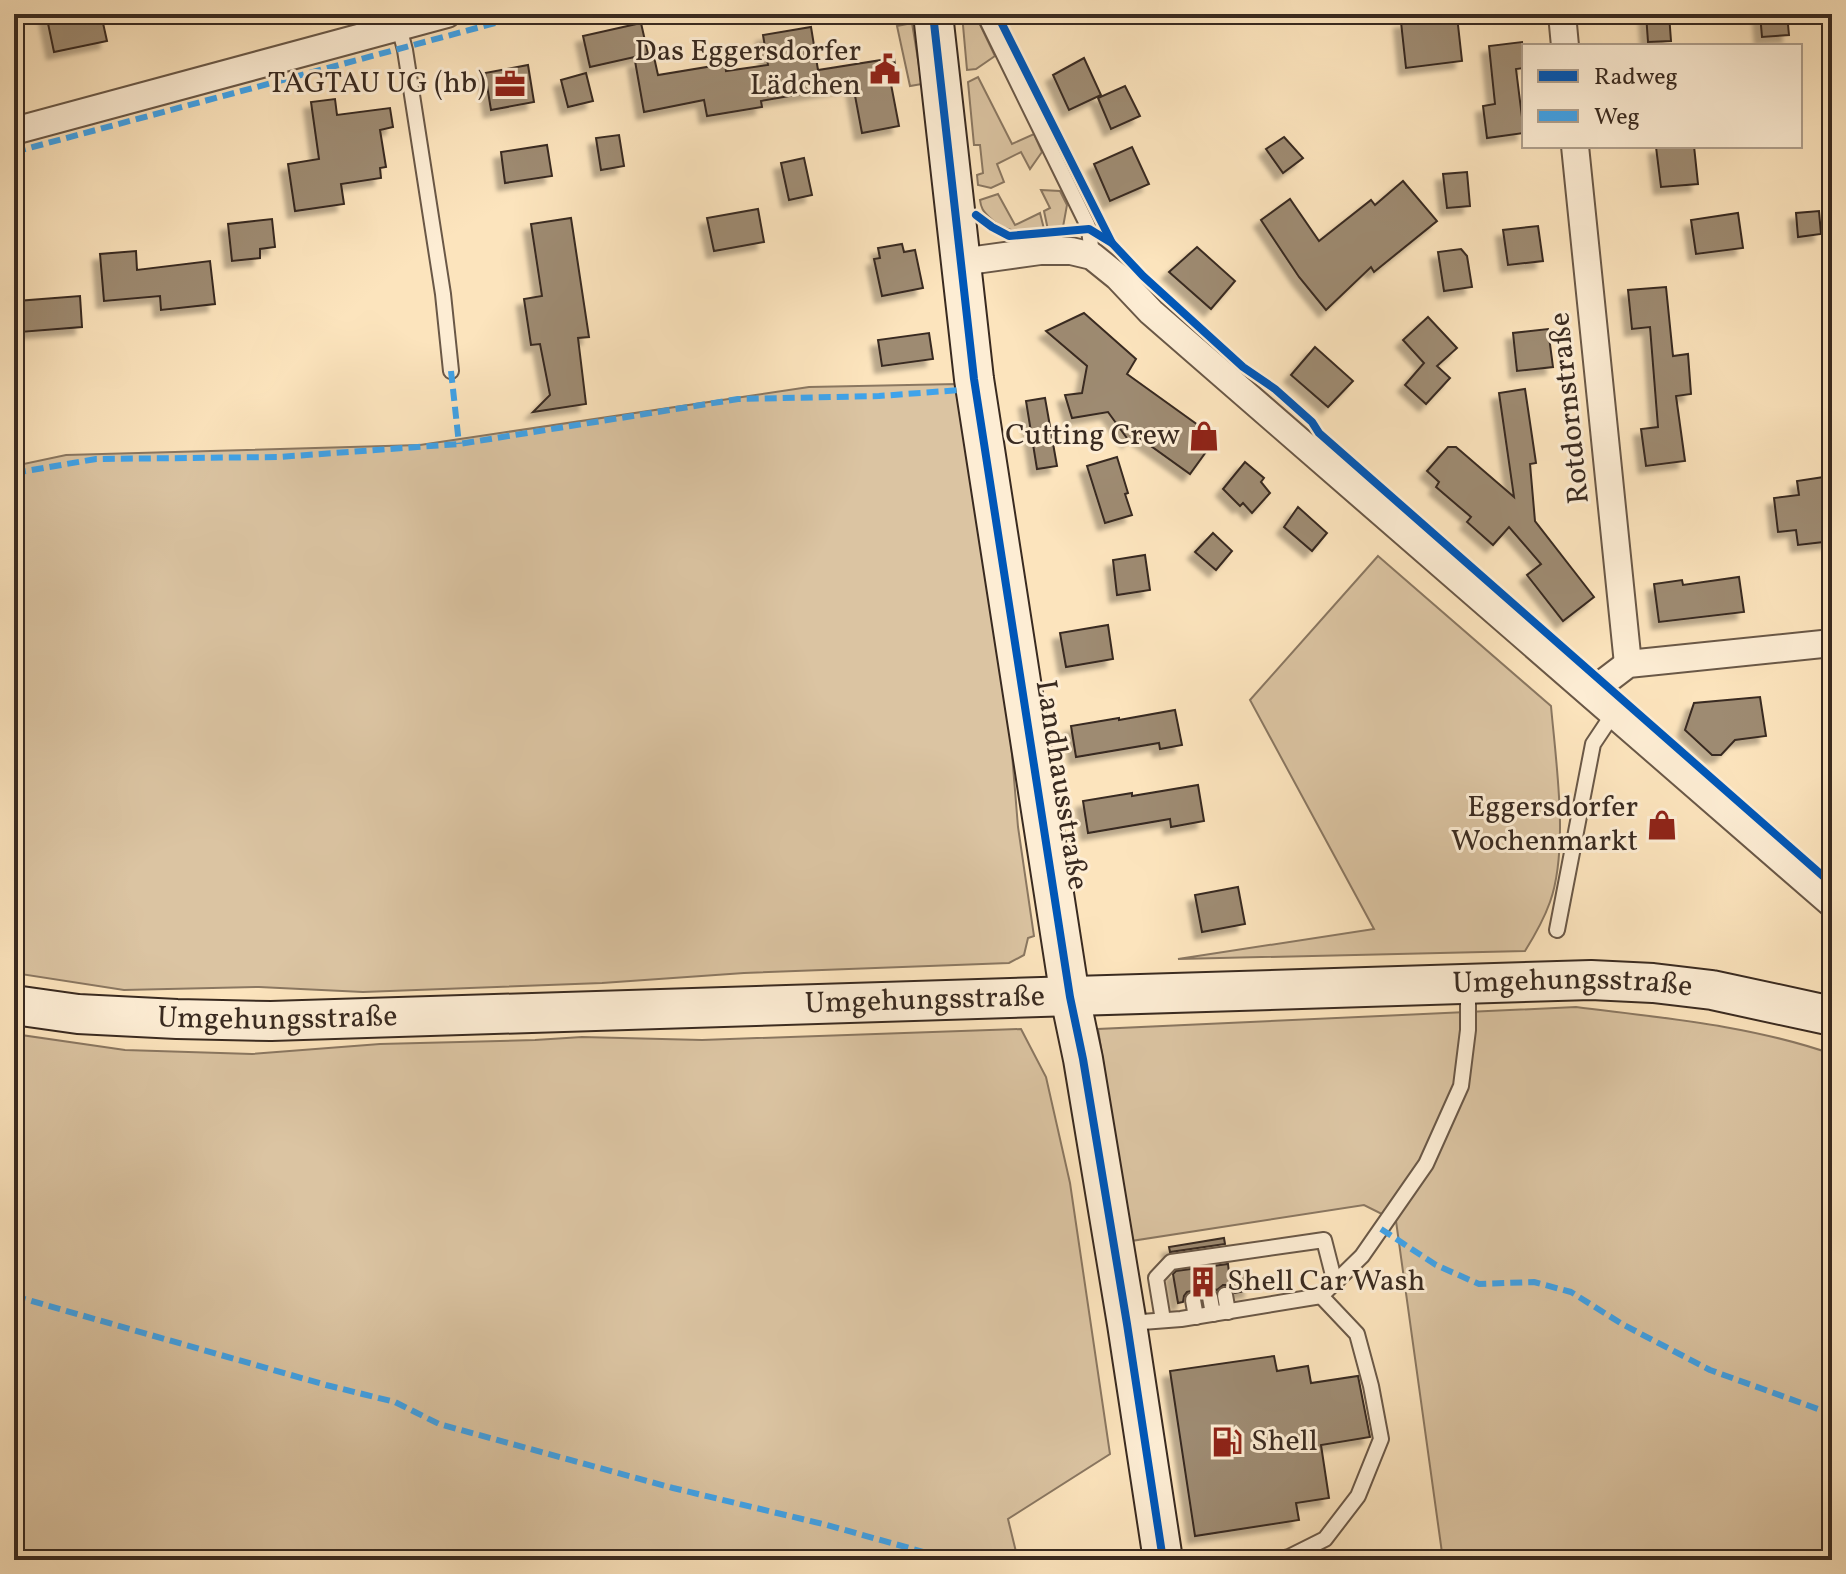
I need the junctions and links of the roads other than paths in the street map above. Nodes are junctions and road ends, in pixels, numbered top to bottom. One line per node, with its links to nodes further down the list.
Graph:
1 (447, 14): 5 (street)
2 (933, 14): 10 (main road, Landhausstraße)
3 (984, 14): 9 (lane)
4 (1562, 14): 6 (street)
5 (399, 27): 7 (street); 11 (lane)
6 (1565, 44)
7 (14, 131)
8 (1575, 148): 13 (street, Rotdornstraße)
9 (1092, 256): 10 (street); 14 (street)
10 (961, 262): 19 (main road, Landhausstraße)
11 (451, 371)
12 (1832, 643): 13 (street)
13 (1628, 664): 14 (street)
14 (1592, 695): 15 (street)
15 (1613, 714): 16 (street); 17 (lane)
16 (1832, 904)
17 (1557, 930)
18 (1468, 984): 19 (main road, Umgehungsstraße); 21 (main road, Umgehungsstraße); 22 (lane)
19 (1070, 997): 20 (main road, Umgehungsstraße); 28 (main road, Landhausstraße)
20 (14, 1005)
21 (1832, 1016)
22 (1335, 1283): 24 (lane); 28 (lane)
23 (1218, 1296): 26 (lane)
24 (1321, 1296): 26 (lane); 30 (lane)
25 (1193, 1300): 27 (lane)
26 (1220, 1313): 27 (lane)
27 (1196, 1317): 28 (lane)
28 (1145, 1322): 29 (main road, Landhausstraße)
29 (1163, 1560)
30 (1275, 1560)

